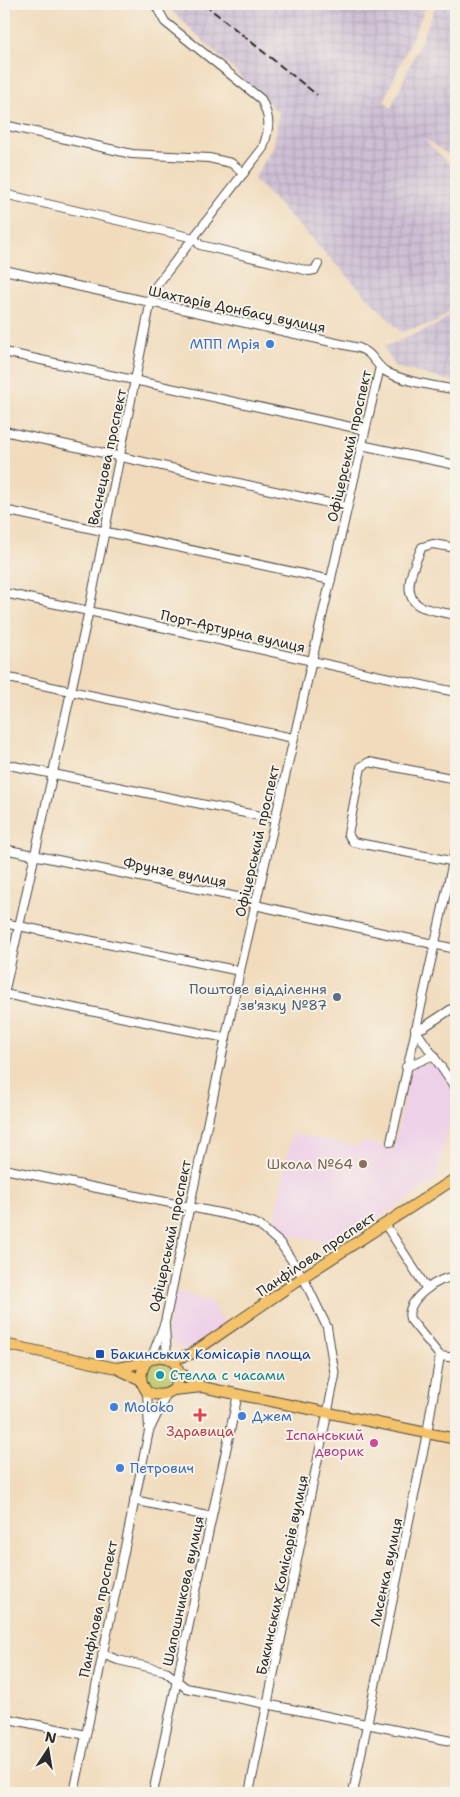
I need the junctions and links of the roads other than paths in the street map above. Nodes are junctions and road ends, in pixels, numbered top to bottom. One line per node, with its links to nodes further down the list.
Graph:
1 (155, 4): 3 (street, Васнецова проспект)
2 (4, 125): 3 (street)
3 (244, 173): 5 (street, Васнецова проспект)
4 (4, 194): 5 (street)
5 (194, 238): 6 (street); 8 (street, Васнецова проспект)
6 (318, 264)
7 (4, 270): 8 (street, Шахтарів Донбасу вулиця)
8 (152, 303): 10 (street, Шахтарів Донбасу вулиця); 11 (street, Васнецова проспект)
9 (4, 352): 11 (street)
10 (380, 366): 12 (street, Шахтарів Донбасу вулиця); 13 (street, Офіцерський проспект)
11 (136, 381): 13 (street); 16 (street, Васнецова проспект)
12 (456, 390)
13 (365, 430): 15 (street, Офіцерський проспект)
14 (4, 431): 16 (street)
15 (361, 445): 17 (street); 18 (street, Офіцерський проспект)
16 (120, 457): 18 (street); 20 (street, Васнецова проспект)
17 (456, 465)
18 (347, 507): 22 (street, Офіцерський проспект)
19 (4, 510): 20 (street)
20 (105, 531): 22 (street); 24 (street, Васнецова проспект)
21 (456, 548): 25 (street)
22 (330, 580): 26 (street, Офіцерський проспект)
23 (4, 593): 24 (street, Порт-Артурна вулиця)
24 (89, 610): 26 (street, Порт-Артурна вулиця); 28 (street, Васнецова проспект)
25 (456, 615)
26 (312, 662): 29 (street, Порт-Артурна вулиця); 30 (street, Офіцерський проспект)
27 (4, 678): 28 (street)
28 (70, 691): 30 (street); 32 (street, Васнецова проспект)
29 (456, 692)
30 (294, 738): 34 (street, Офіцерський проспект)
31 (4, 764): 32 (street)
32 (53, 775): 34 (street); 37 (street, Васнецова проспект)
33 (456, 779): 38 (street)
34 (275, 819): 39 (street, Офіцерський проспект)
35 (456, 848): 38 (street)
36 (4, 850): 37 (street, Фрунзе вулиця)
37 (35, 856): 39 (street, Фрунзе вулиця); 41 (street, Васнецова проспект)
38 (455, 861): 42 (street)
39 (255, 905): 42 (street, Фрунзе вулиця); 44 (street, Офіцерський проспект)
40 (4, 923): 41 (street)
41 (20, 927): 44 (street); 45 (street, Васнецова проспект)
42 (435, 944): 43 (street, Фрунзе вулиця); 47 (street)
43 (456, 949)
44 (240, 971): 48 (street, Офіцерський проспект)
45 (4, 994): 48 (street)
46 (456, 1006): 47 (street)
47 (415, 1029): 49 (street); 50 (street)
48 (226, 1038): 55 (street, Офіцерський проспект)
49 (434, 1055): 50 (street); 51 (street)
50 (406, 1067): 52 (street)
51 (456, 1089)
52 (391, 1142)
53 (4, 1169): 55 (street, Бакинських Комісарів вулиця)
54 (456, 1178): 56 (main road, Панфілова проспект)
55 (189, 1207): 58 (street, Бакинських Комісарів вулиця); 60 (street, Офіцерський проспект)
56 (385, 1224): 58 (main road, Панфілова проспект); 59 (street)
57 (456, 1276): 59 (street)
58 (303, 1277): 62 (main road, Панфілова проспект); 74 (street, Бакинських Комісарів вулиця)
59 (427, 1289): 63 (street)
60 (165, 1322): 65 (street); 66 (street)
61 (4, 1344): 67 (main road)
62 (192, 1354): 65 (main road, Панфілова проспект); 68 (main road, Панфілова проспект)
63 (440, 1356): 64 (street); 76 (street, Лисенка вулиця)
64 (456, 1358)
65 (169, 1359): 66 (main road); 68 (main road)
66 (148, 1360): 67 (main road); 69 (main road)
67 (116, 1368): 69 (main road)
68 (179, 1372): 70 (main road); 72 (main road)
69 (140, 1380): 71 (main road)
70 (202, 1387): 72 (main road); 73 (main road)
71 (146, 1392): 72 (main road); 75 (street, Панфілова проспект)
72 (170, 1392): 75 (street, Панфілова проспект)
73 (238, 1394): 74 (main road); 79 (street, Шапошникова вулиця)
74 (328, 1412): 76 (main road); 82 (street, Бакинських Комісарів вулиця)
75 (149, 1431): 78 (street, Панфілова проспект)
76 (427, 1433): 77 (main road); 84 (street, Лисенка вулиця)
77 (456, 1439)
78 (134, 1500): 79 (street); 80 (street, Панфілова проспект)
79 (212, 1517): 81 (street, Шапошникова вулиця)
80 (102, 1654): 81 (street); 85 (street, Панфілова проспект)
81 (176, 1680): 82 (street); 88 (street, Шапошникова вулиця)
82 (268, 1704): 84 (street); 89 (street, Бакинських Комісарів вулиця)
83 (4, 1718): 85 (street)
84 (367, 1724): 86 (street); 90 (street, Лисенка вулиця)
85 (86, 1735): 87 (street, Панфілова проспект)
86 (456, 1742)
87 (74, 1793)
88 (153, 1793)
89 (249, 1793)
90 (353, 1793)

